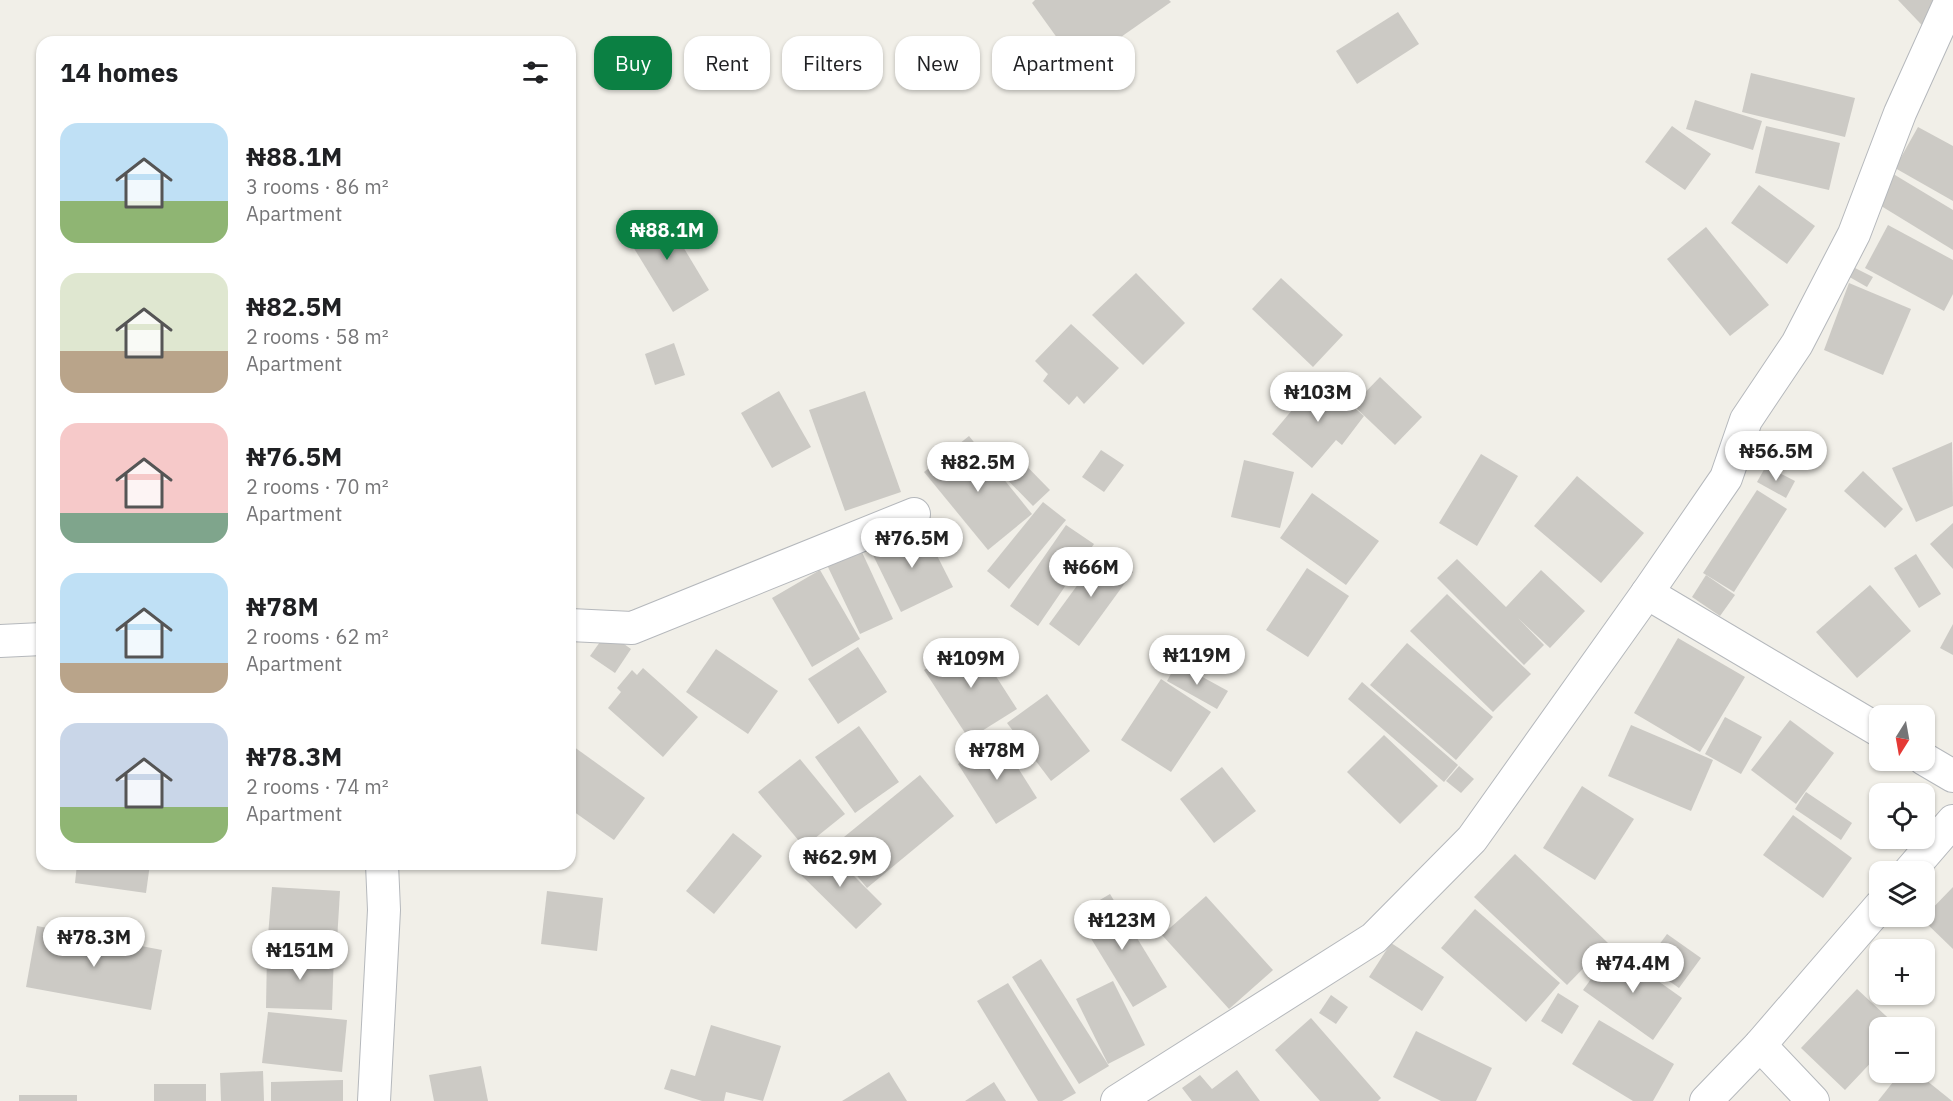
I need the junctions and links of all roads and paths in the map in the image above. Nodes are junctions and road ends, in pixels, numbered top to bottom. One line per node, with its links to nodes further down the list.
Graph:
1 (1951, 0): 3 (street)
2 (914, 514): 4 (street)
3 (1647, 594): 7 (street); 16 (street)
4 (576, 625)
5 (36, 639): 6 (street)
6 (0, 641)
7 (1869, 725)
8 (1935, 766): 9 (street)
9 (1953, 777)
10 (1953, 820): 11 (street)
11 (1918, 861)
12 (382, 870): 15 (street)
13 (1869, 919): 14 (street)
14 (1760, 1045): 17 (street); 18 (street)
15 (375, 1101)
16 (1117, 1101)
17 (1706, 1101)
18 (1813, 1101)

